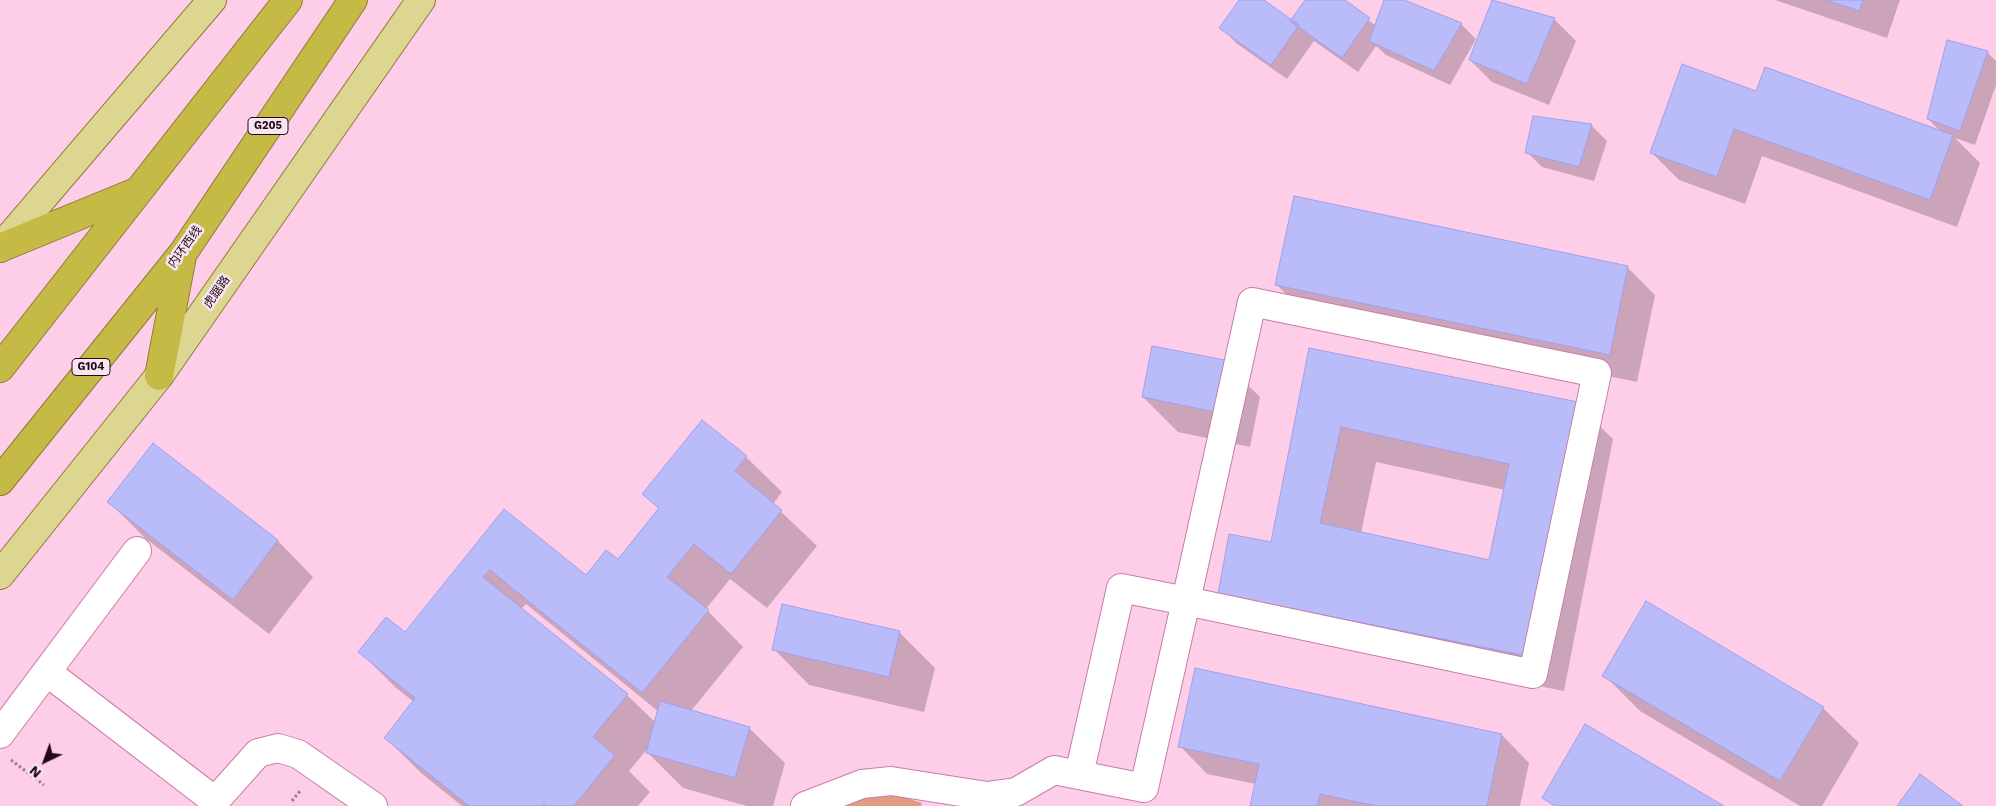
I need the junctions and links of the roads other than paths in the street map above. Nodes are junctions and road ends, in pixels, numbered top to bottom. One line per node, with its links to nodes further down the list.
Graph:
1 (212, 0): 6 (main road)
2 (288, 0): 5 (highway)
3 (353, 0): 7 (highway, 内环西线 / G205)
4 (421, 0): 9 (main road, 虎踞路)
5 (138, 191): 6 (highway); 8 (highway)
6 (0, 248)
7 (182, 252): 9 (highway); 10 (highway, 内环西线 / G104)
8 (0, 368)
9 (158, 376): 12 (main road, 虎踞路)
10 (0, 481)
11 (137, 550): 14 (lane)
12 (0, 575)
13 (1186, 601): 13 (lane); 16 (lane); 16 (lane)
14 (47, 672): 15 (lane); 18 (lane)
15 (4, 746)
16 (1079, 775): 17 (lane)
17 (961, 799): 19 (lane)
18 (373, 806)
19 (805, 806)

